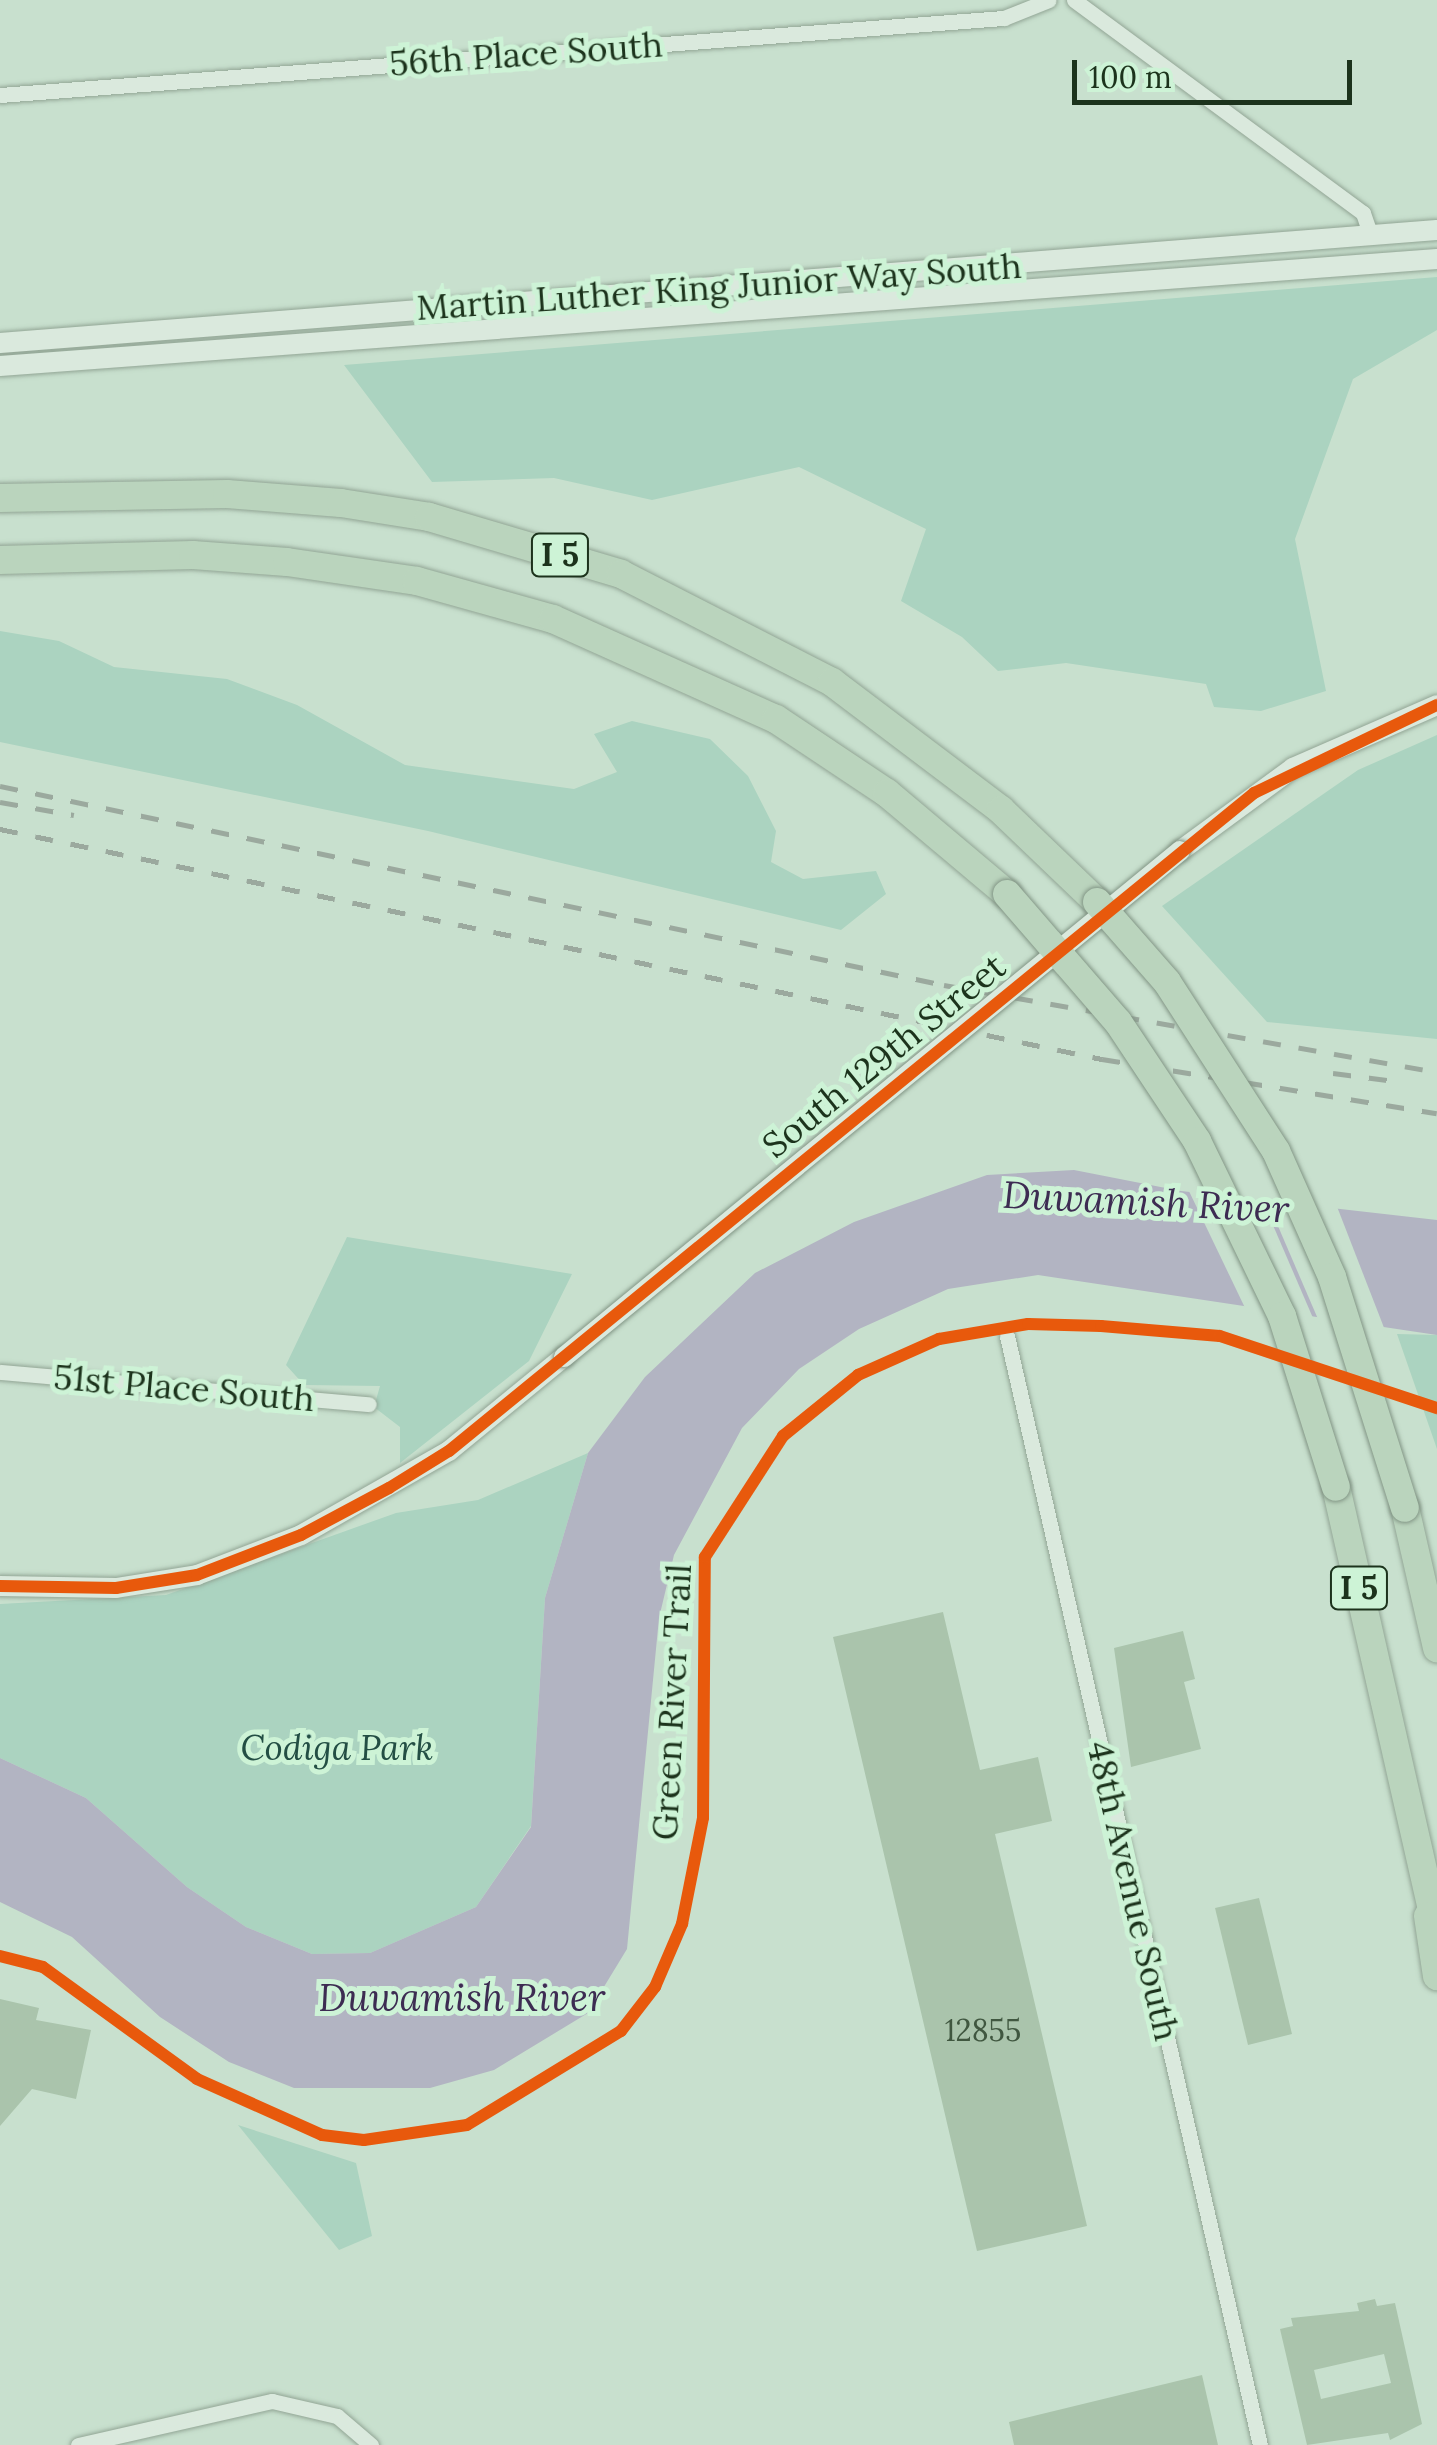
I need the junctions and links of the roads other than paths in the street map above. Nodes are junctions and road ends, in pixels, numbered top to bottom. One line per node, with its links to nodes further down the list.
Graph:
1 (1049, 0): 3 (street, 56th Place South)
2 (1074, 0): 5 (street)
3 (0, 94)
4 (1437, 230): 5 (main road, Martin Luther King Junior Way South)
5 (1371, 236): 7 (main road, Martin Luther King Junior Way South)
6 (1437, 259): 8 (main road, Martin Luther King Junior Way South)
7 (0, 342)
8 (0, 366)
9 (0, 498): 16 (highway, I 5, bridge)
10 (0, 560): 17 (highway, I 5, bridge)
11 (1437, 705): 15 (main road, South 129th Street, bridge)
12 (1006, 1336): 22 (street, 48th Avenue South)
13 (0, 1372): 14 (street, 51st Place South)
14 (369, 1404)
15 (0, 1586)
16 (1437, 1648)
17 (1420, 1855): 18 (highway, I 5); 19 (highway)
18 (1437, 1932)
19 (1437, 1976)
20 (78, 2445): 21 (street)
21 (371, 2445)
22 (1260, 2445)

